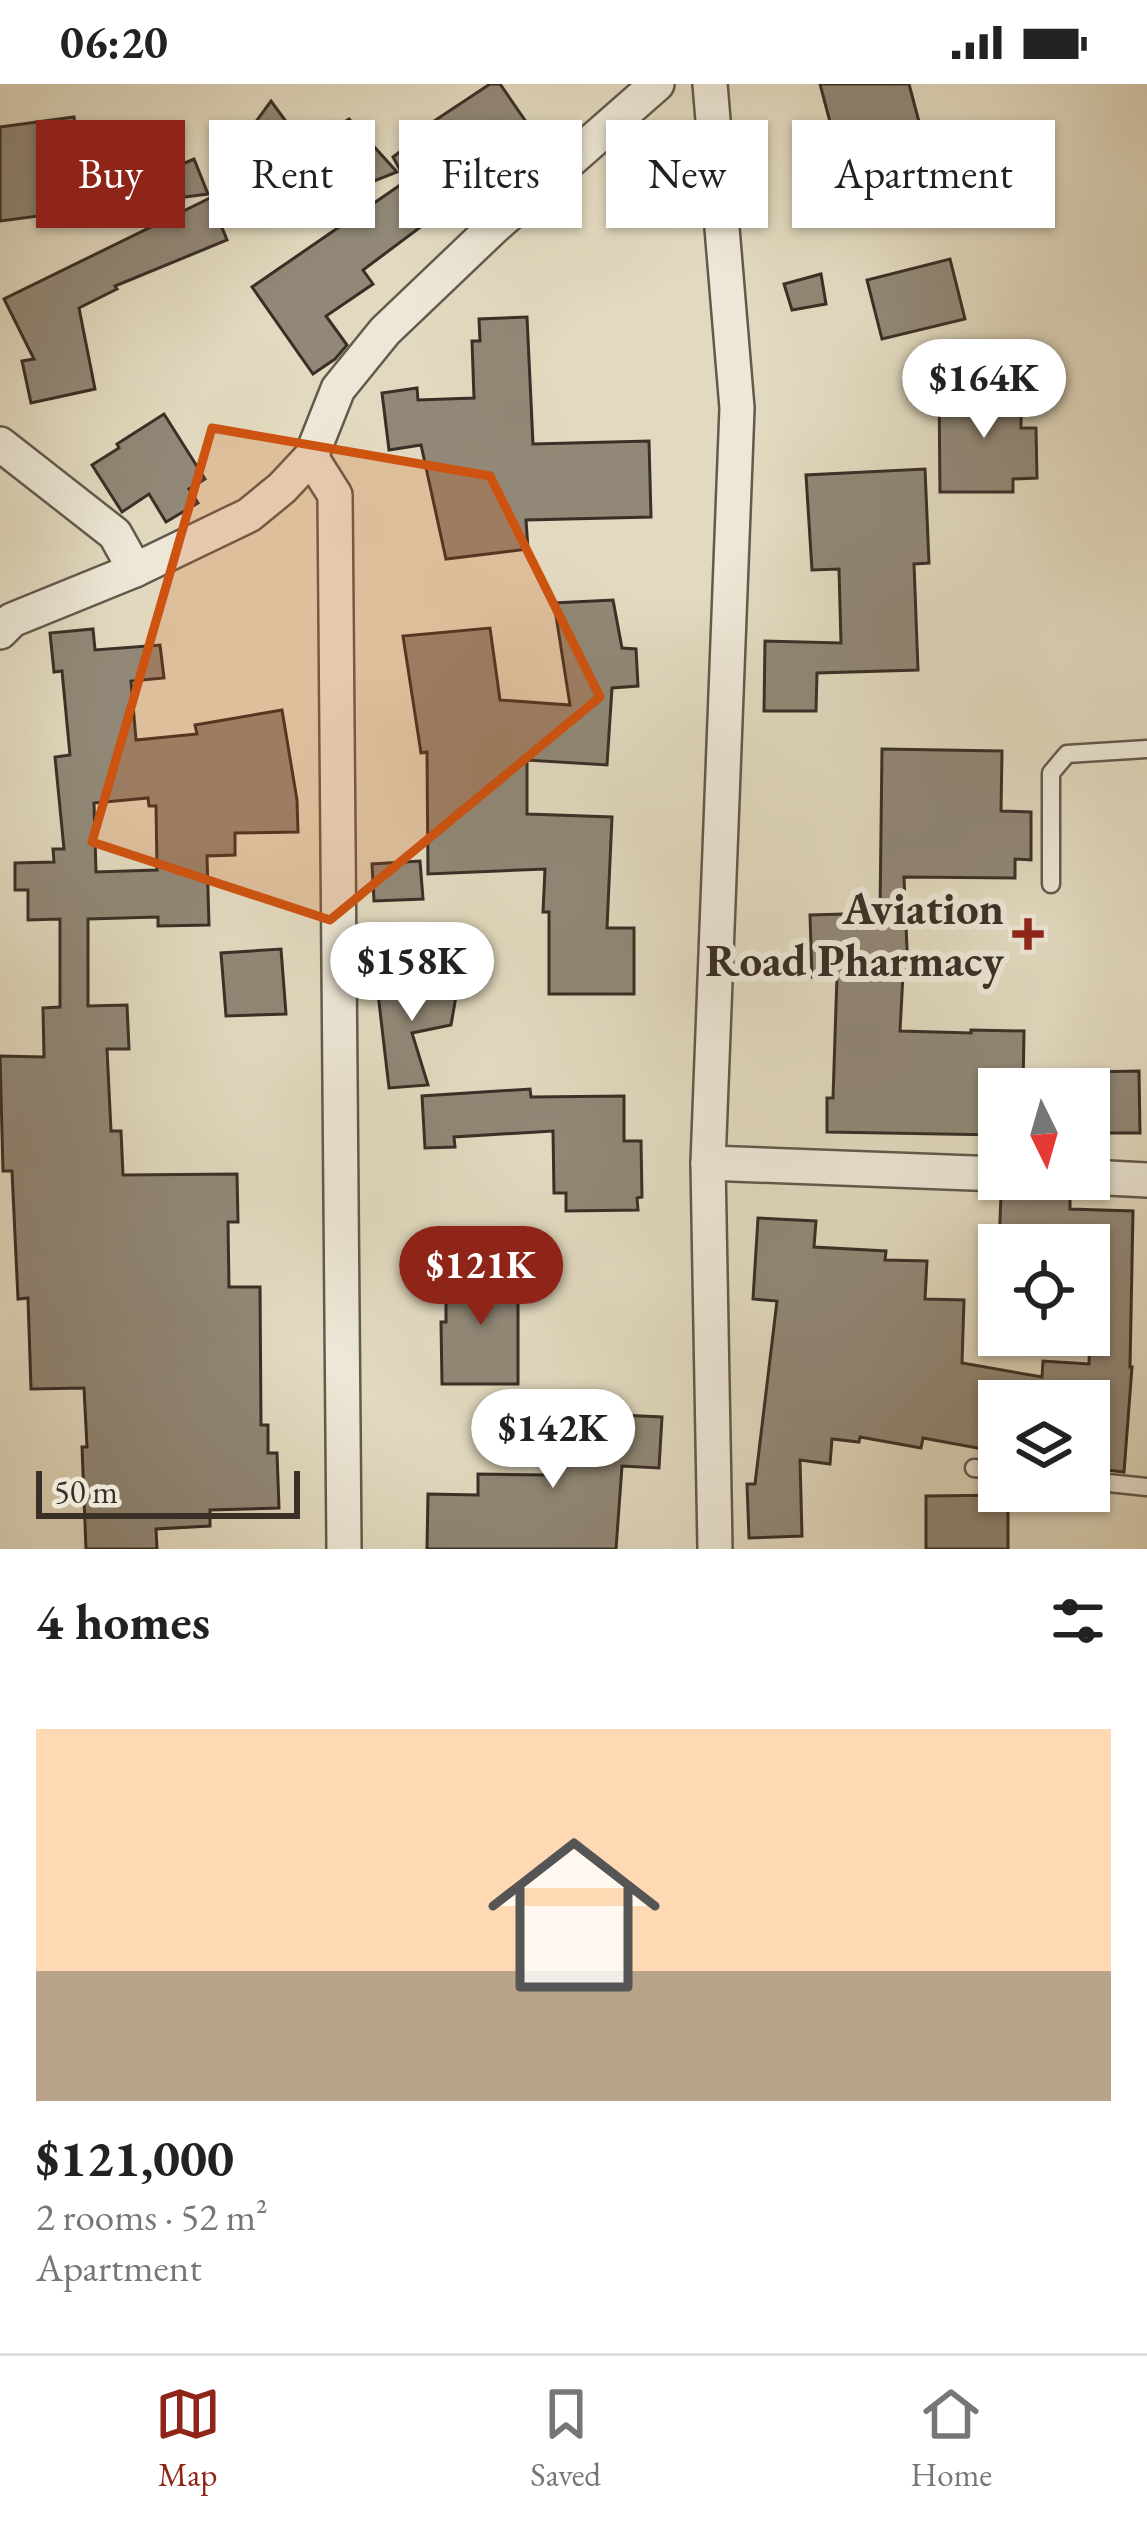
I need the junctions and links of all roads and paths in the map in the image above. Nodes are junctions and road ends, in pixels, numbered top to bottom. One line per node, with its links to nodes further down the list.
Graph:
1 (657, 84): 4 (street)
2 (710, 84): 9 (street)
3 (0, 444): 5 (street)
4 (311, 457): 5 (street); 17 (street)
5 (135, 570): 6 (street)
6 (0, 632)
7 (1147, 749): 8 (lane)
8 (1051, 884)
9 (708, 1163): 10 (street); 18 (street)
10 (978, 1173)
11 (1110, 1178): 12 (street)
12 (1147, 1180)
13 (974, 1468): 14 (lane)
14 (978, 1468)
15 (1110, 1483): 16 (lane)
16 (1147, 1487)
17 (344, 1549)
18 (715, 1549)

